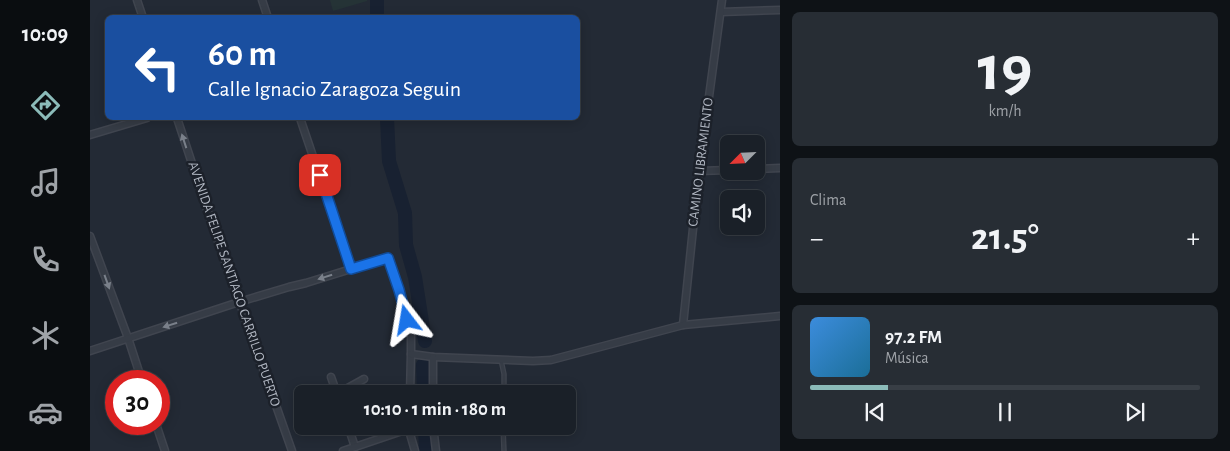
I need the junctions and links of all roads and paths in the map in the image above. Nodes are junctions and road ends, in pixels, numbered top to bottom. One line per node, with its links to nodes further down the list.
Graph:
1 (137, 0): 6 (street)
2 (262, 0): 7 (street)
3 (722, 0): 5 (street, CAMINO LIBRAMIENTO)
4 (780, 10): 5 (street)
5 (721, 12): 15 (street, CAMINO LIBRAMIENTO)
6 (142, 15)
7 (267, 15)
8 (140, 120): 11 (street)
9 (178, 120): 18 (street, AVENIDA FELIPE SANTIAGO CARRILLO PUERTO, one-way to 9)
10 (301, 120): 17 (street)
11 (90, 135)
12 (780, 168): 13 (street)
13 (765, 169)
14 (720, 170): 15 (street)
15 (699, 171): 20 (street, CAMINO LIBRAMIENTO)
16 (90, 236): 21 (street, one-way to 21)
17 (351, 269): 18 (street, one-way to 18); 23 (street)
18 (239, 302): 21 (street, one-way to 21); 42 (street, AVENIDA FELIPE SANTIAGO CARRILLO PUERTO)
19 (780, 316): 20 (street)
20 (683, 325): 25 (street)
21 (128, 338): 22 (street); 26 (street)
22 (90, 351)
23 (413, 354): 24 (street); 31 (street)
24 (431, 356): 25 (street); 32 (street)
25 (501, 359): 33 (lane)
26 (138, 370)
27 (331, 377): 29 (street)
28 (364, 379): 30 (street)
29 (334, 385)
30 (353, 385)
31 (411, 385)
32 (433, 385)
33 (504, 385)
34 (160, 435): 41 (street)
35 (351, 435): 40 (street)
36 (388, 435): 40 (street)
37 (410, 435): 44 (street)
38 (434, 435): 45 (street)
39 (503, 435): 46 (lane)
40 (355, 447): 43 (street)
41 (165, 451)
42 (292, 451)
43 (343, 451)
44 (415, 451)
45 (436, 451)
46 (504, 451)

